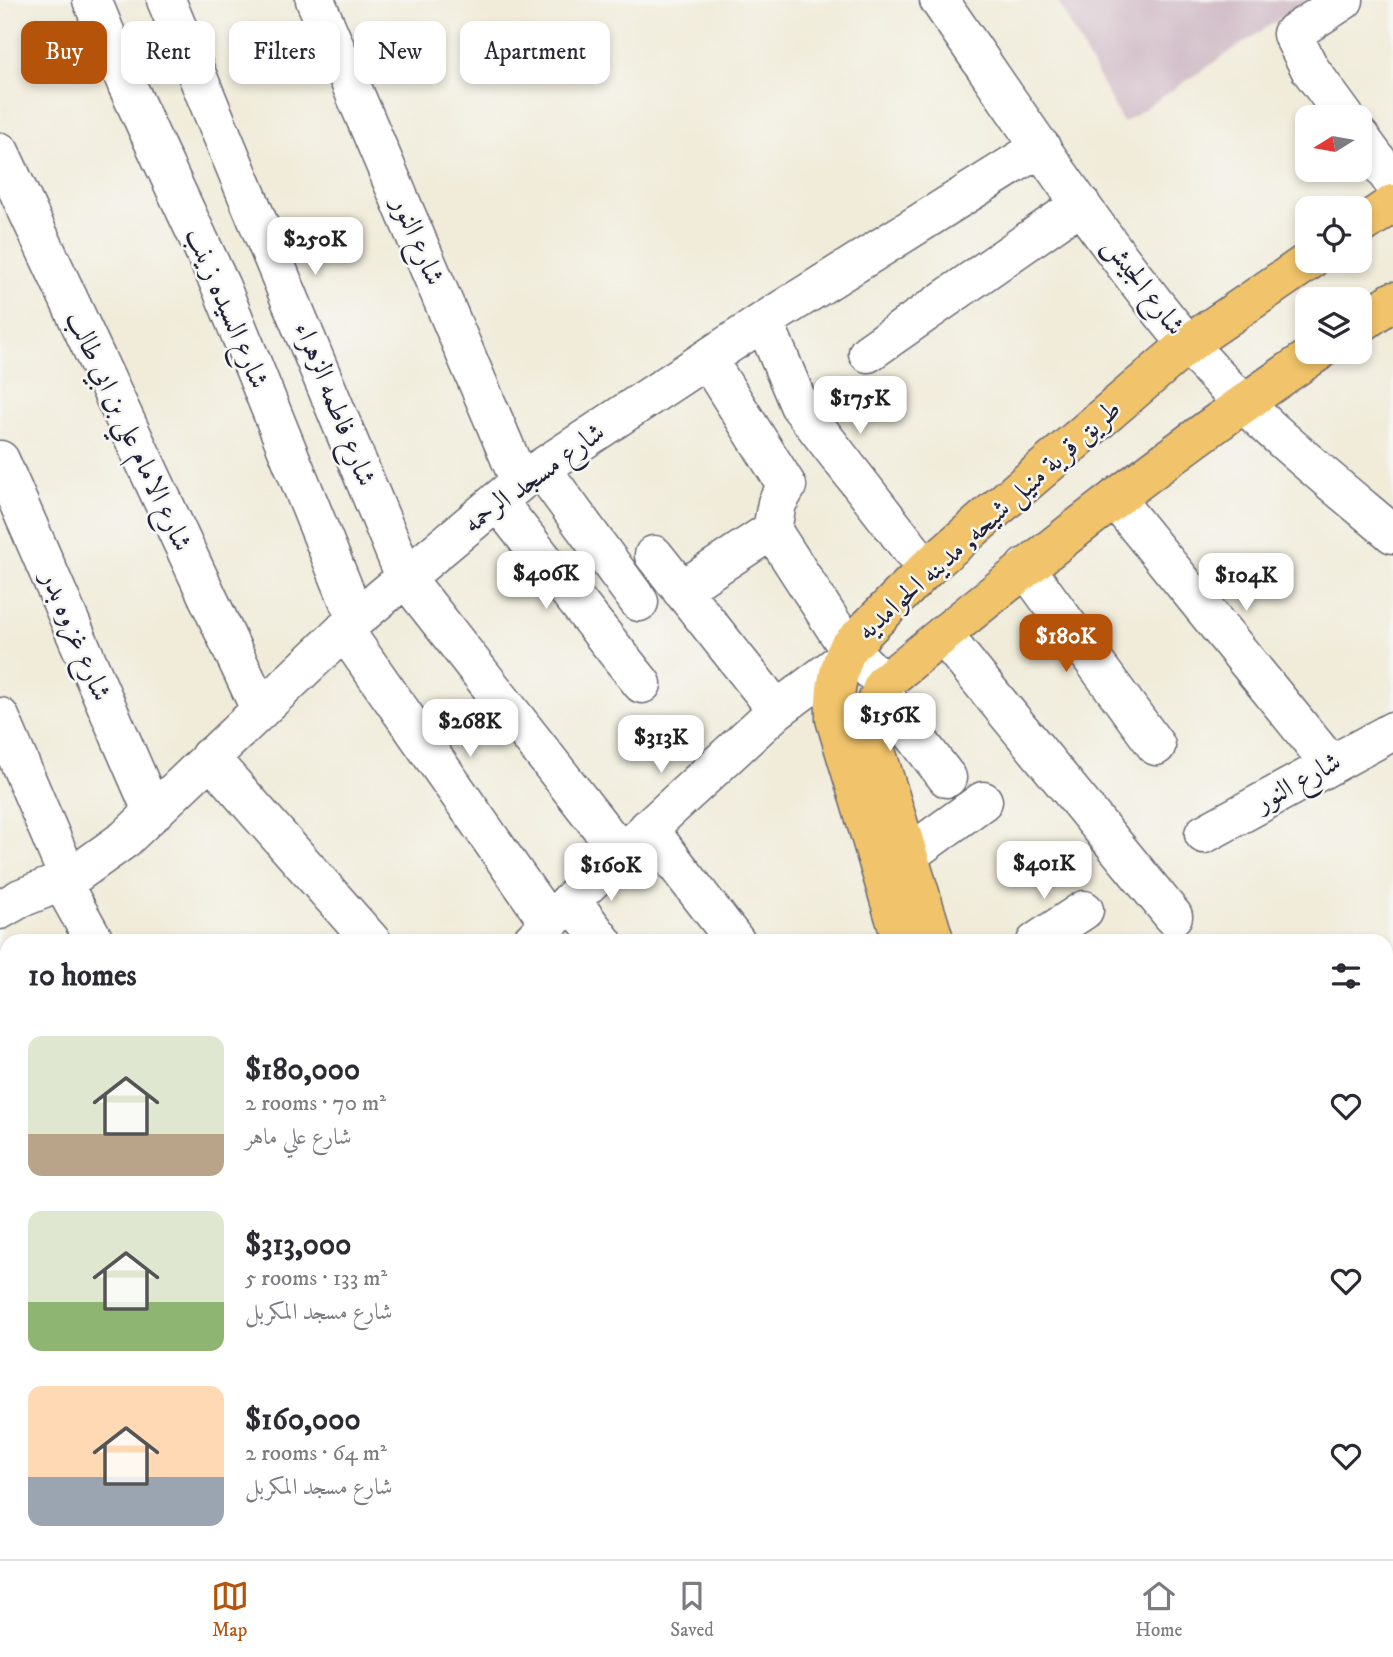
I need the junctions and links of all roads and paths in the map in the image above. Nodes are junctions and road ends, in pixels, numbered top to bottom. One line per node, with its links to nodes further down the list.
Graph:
1 (92, 0): 34 (street, شارع السيده زينب)
2 (166, 0): 31 (street, شارع فاطمه الزهراء)
3 (315, 0): 24 (street, شارع النور)
4 (939, 0): 7 (street, شارع الجيش)
5 (1344, 0): 6 (street)
6 (1336, 105)
7 (1041, 147): 11 (street, شارع الجيش); 17 (street, شارع مسجد الرحمه)
8 (0, 152): 38 (street, شارع الامام علي بن ابي طالب)
9 (1372, 153): 10 (street)
10 (1393, 182)
11 (1081, 204): 18 (street, شارع الجيش); 19 (street)
12 (1393, 204): 13 (main road)
13 (1372, 218)
14 (1295, 271): 18 (main road, طريق قرية منيل شيحه, مدينه الحوامديه)
15 (1393, 301): 16 (main road)
16 (1372, 316)
17 (764, 321): 20 (street, شارع مسجد الرحمه); 30 (street)
18 (1188, 344): 22 (street, شارع الجيش); 30 (main road, طريق قرية منيل شيحه, مدينه الحوامديه)
19 (868, 353)
20 (707, 359): 24 (street, شارع مسجد الرحمه); 27 (street)
21 (1300, 364): 22 (main road, طريق قرية منيل شيحه, مدينه الحوامديه)
22 (1243, 402): 25 (main road, طريق قرية منيل شيحه, مدينه الحوامديه); 26 (street, شارع الجيش)
23 (0, 460): 47 (street, شارع غزوه بدر)
24 (519, 483): 31 (street, شارع مسجد الرحمه); 33 (street); 37 (street)
25 (1115, 499): 29 (main road, طريق قرية منيل شيحه, مدينه الحوامديه); 44 (street)
26 (1386, 515)
27 (772, 530): 32 (street); 36 (street)
28 (654, 555): 32 (street)
29 (1025, 567): 35 (main road, طريق قرية منيل شيحه, مدينه الحوامديه); 42 (street)
30 (926, 569): 36 (main road, طريق قرية منيل شيحه, مدينه الحوامديه)
31 (405, 577): 34 (street, شارع مسجد الرحمه); 49 (street, شارع فاطمه الزهراء)
32 (681, 590): 39 (street)
33 (639, 602)
34 (350, 624): 38 (street, شارع مسجد الرحمه); 55 (street, شارع السيده زينب)
35 (943, 635): 36 (main road, طريق قرية منيل شيحه, مدينه الحوامديه); 54 (street)
36 (864, 669): 39 (street); 45 (street); 50 (main road); 60 (main road, طريق قرية منيل شيحه, مدينه الحوامديه)
37 (642, 684)
38 (260, 709): 43 (street, شارع مسجد الرحمه)
39 (777, 710): 49 (street)
40 (0, 717): 51 (street)
41 (1393, 731): 44 (street, شارع النور)
42 (1156, 746)
43 (209, 757): 47 (street, شارع مسجد الرحمه); 57 (street)
44 (1331, 765): 48 (street, شارع النور)
45 (947, 778)
46 (983, 801): 50 (street)
47 (153, 813): 51 (street, شارع مسجد الرحمه)
48 (1203, 834)
49 (635, 841): 55 (street); 59 (street, شارع فاطمه الزهراء)
50 (908, 855): 61 (main road)
51 (65, 880): 52 (street, شارع مسجد الرحمه); 56 (street)
52 (1, 907)
53 (1084, 910): 62 (street)
54 (1174, 916)
55 (550, 921): 58 (street, شارع السيده زينب)
56 (91, 934)
57 (365, 934)
58 (583, 934)
59 (728, 934)
60 (900, 934)
61 (933, 934)
62 (1048, 934)

